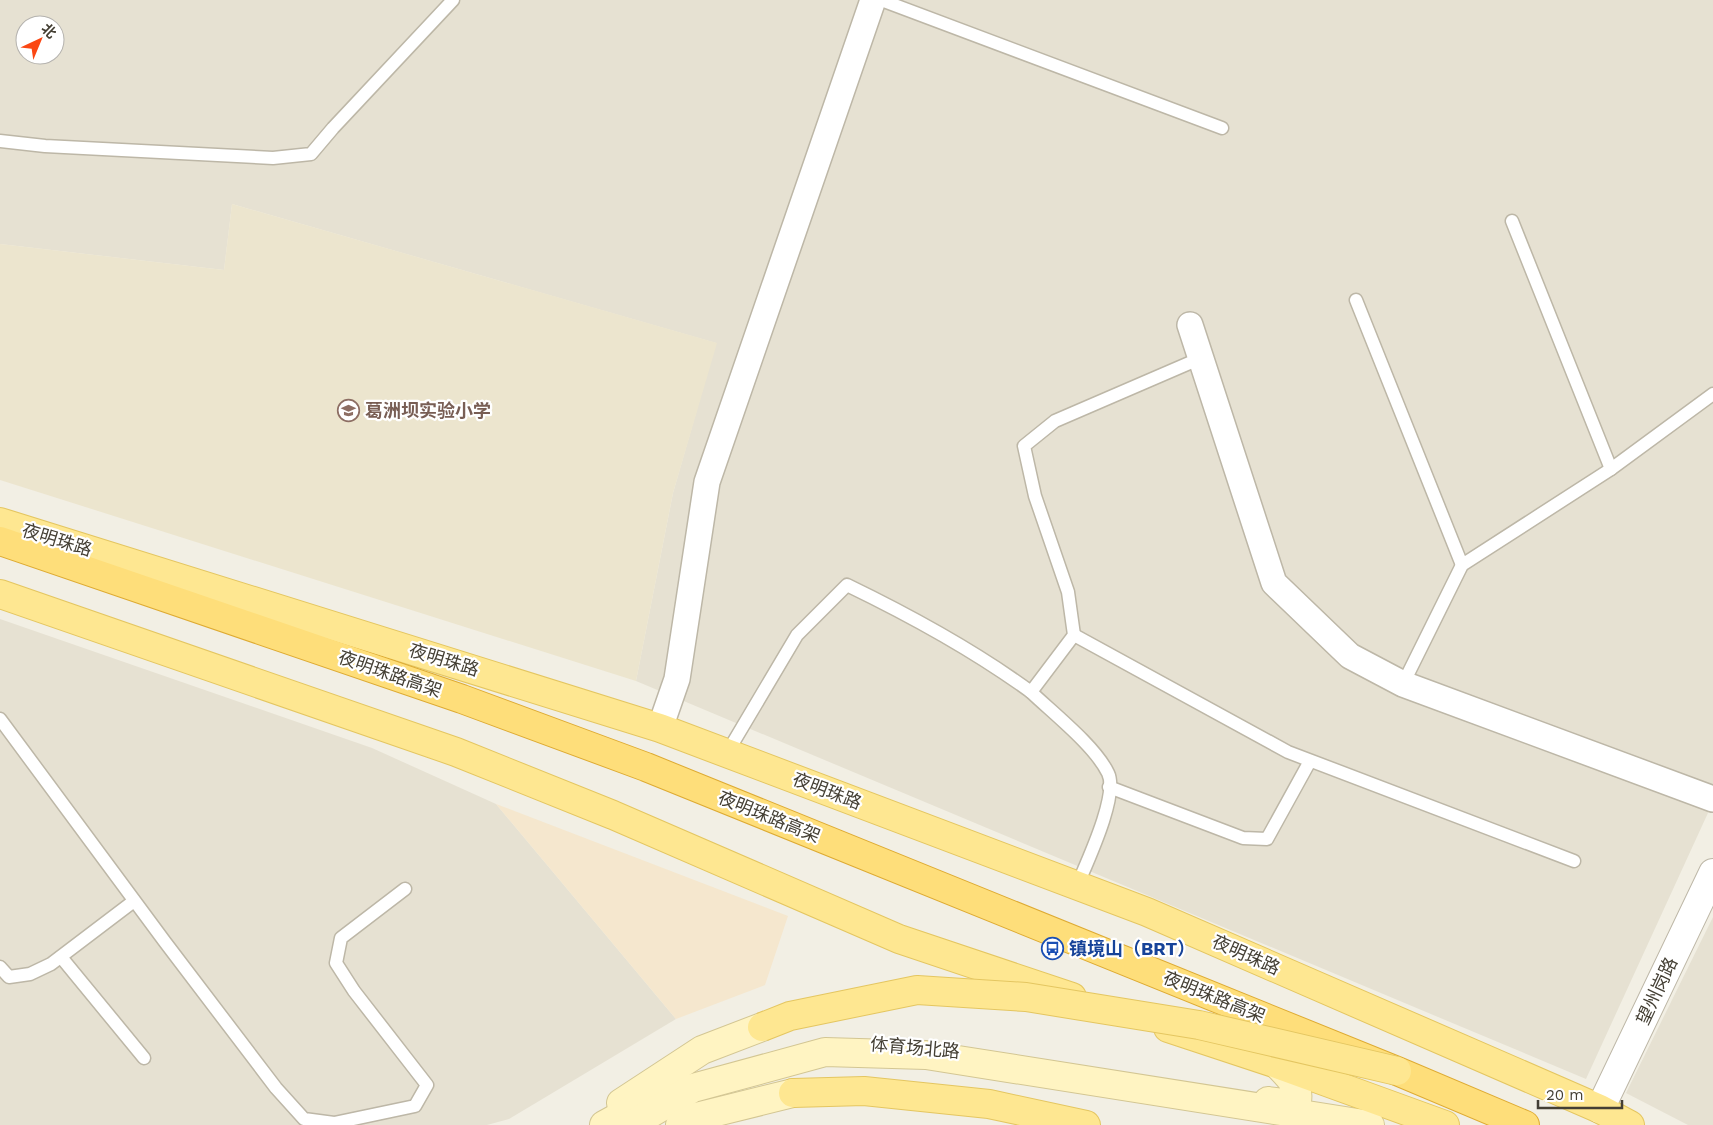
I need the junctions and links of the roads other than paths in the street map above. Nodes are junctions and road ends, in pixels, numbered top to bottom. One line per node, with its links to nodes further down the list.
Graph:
1 (453, 0): 5 (lane)
2 (873, 0): 20 (street)
3 (881, 0): 4 (lane)
4 (1222, 128)
5 (0, 141)
6 (1512, 221): 11 (lane)
7 (1356, 300): 14 (lane)
8 (1190, 326): 9 (street)
9 (1201, 358): 16 (lane); 17 (street)
10 (1713, 394): 11 (lane)
11 (1611, 469): 14 (lane)
12 (0, 522): 20 (main road, 夜明珠路)
13 (0, 541): 34 (highway, 夜明珠路高架, bridge)
14 (1462, 565): 17 (lane)
15 (0, 594): 33 (main road)
16 (1074, 636): 18 (lane); 22 (lane)
17 (1403, 684): 24 (street)
18 (1031, 692): 21 (lane); 23 (lane)
19 (0, 719): 29 (lane)
20 (660, 728): 21 (main road, 夜明珠路)
21 (727, 753): 27 (main road, 夜明珠路)
22 (1310, 761): 23 (lane); 25 (lane)
23 (1109, 787): 27 (lane)
24 (1713, 799)
25 (1574, 861)
26 (1713, 873): 36 (street, 望州岗路)
27 (1077, 886): 36 (main road, 夜明珠路)
28 (405, 889): 29 (lane)
29 (134, 901): 30 (lane)
30 (61, 957): 31 (lane); 32 (lane)
31 (0, 967)
32 (144, 1058)
33 (1277, 1064): 35 (main road); 43 (main road)
34 (1397, 1071): 37 (main road, bridge); 44 (highway, 夜明珠路高架)
35 (1241, 1100): 38 (main road, 体育场北路); 39 (main road, 体育场北路); 42 (main road)
36 (1600, 1110): 45 (main road, 夜明珠路)
37 (588, 1125)
38 (604, 1125)
39 (631, 1125)
40 (680, 1125): 41 (main road)
41 (1086, 1125)
42 (1370, 1125)
43 (1445, 1125)
44 (1525, 1125)
45 (1630, 1125)

